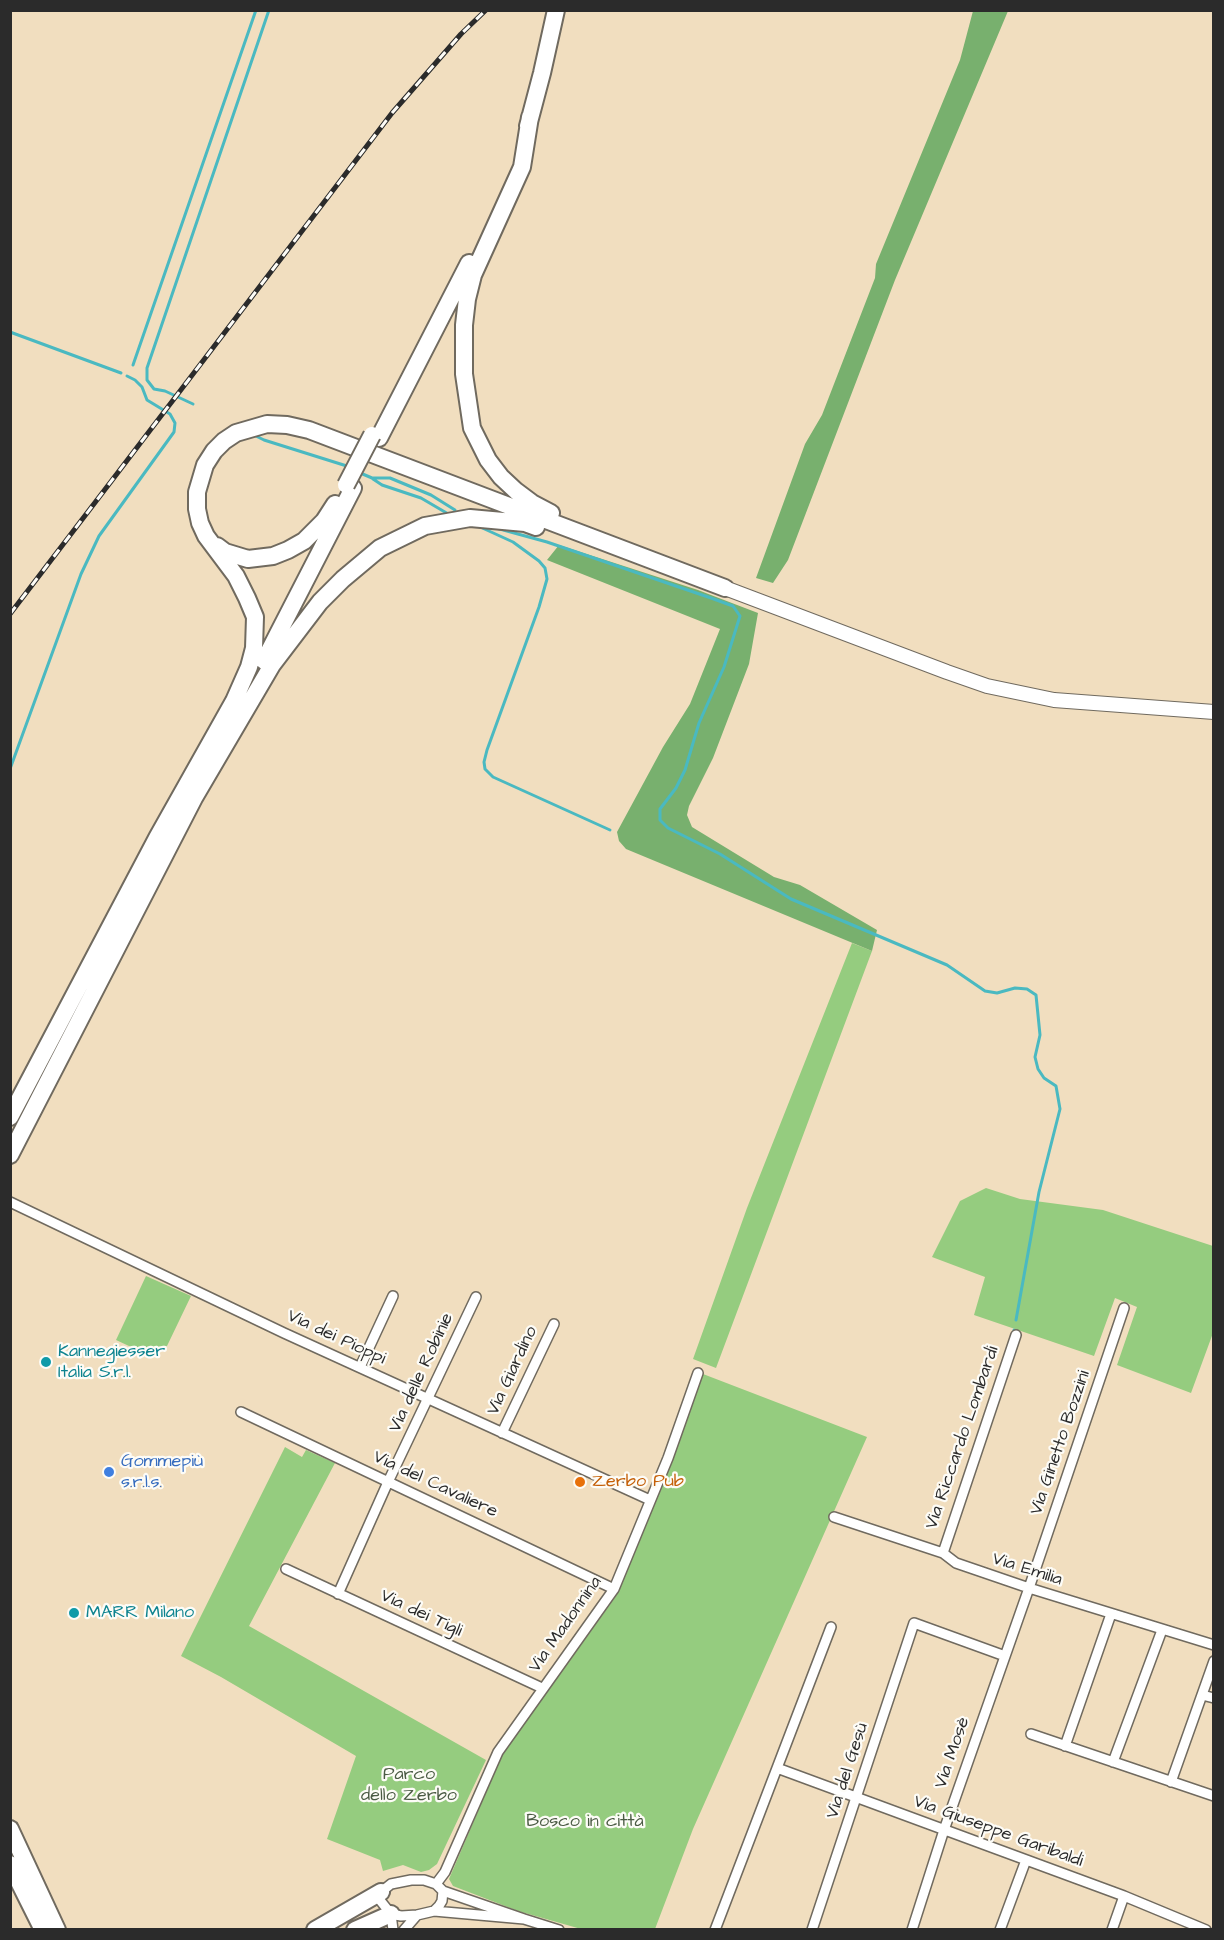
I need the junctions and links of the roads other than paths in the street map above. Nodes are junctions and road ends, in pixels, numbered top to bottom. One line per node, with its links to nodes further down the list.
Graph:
1 (556, 10): 2 (highway)
2 (530, 117): 3 (highway); 5 (highway)
3 (350, 487): 4 (highway); 8 (highway)
4 (206, 536): 5 (highway); 8 (highway)
5 (689, 574): 6 (highway); 8 (highway)
6 (725, 588): 7 (main road)
7 (1214, 712)
8 (189, 795): 9 (highway); 10 (highway)
9 (10, 1117)
10 (10, 1155)
11 (10, 1202): 17 (street, Via dei Pioppi)
12 (393, 1296): 17 (street)
13 (476, 1297): 19 (street, Via delle Robinie)
14 (1124, 1308): 27 (street, Via Ginetto Bozzini)
15 (554, 1324): 21 (street, Via Giardino)
16 (1016, 1335): 25 (street, Via Riccardo Lombardi)
17 (360, 1367): 19 (street, Via dei Pioppi)
18 (698, 1372): 23 (street, Via Madonnina)
19 (429, 1399): 21 (street, Via dei Pioppi); 22 (street, Via delle Robinie)
20 (241, 1412): 22 (street, Via del Cavaliere)
21 (502, 1432): 23 (street, Via dei Pioppi)
22 (388, 1482): 28 (street, Via del Cavaliere); 29 (street, Via delle Robinie)
23 (650, 1500): 28 (street, Via Madonnina)
24 (834, 1517): 25 (street, Via Emilia)
25 (943, 1553): 27 (street, Via Emilia)
26 (286, 1569): 29 (street, Via dei Tigli)
27 (1029, 1588): 30 (street, Via Emilia); 34 (street, Via Mosè)
28 (614, 1589): 36 (street, Via Madonnina)
29 (338, 1594): 36 (street, Via dei Tigli)
30 (1112, 1614): 32 (street, Via Emilia); 40 (street)
31 (831, 1627): 42 (street)
32 (1162, 1630): 33 (street, Via Emilia); 41 (street)
33 (1214, 1645)
34 (1005, 1656): 45 (street, Via del Gesù); 47 (street, Via Mosè)
35 (1214, 1661): 37 (street)
36 (542, 1688): 50 (street, Via Madonnina)
37 (1202, 1695): 38 (street); 43 (street)
38 (1214, 1698)
39 (1031, 1734): 40 (street)
40 (1065, 1746): 41 (street)
41 (1113, 1762): 43 (street)
42 (777, 1768): 45 (street, Via Giuseppe Garibaldi); 64 (street)
43 (1171, 1782): 44 (street)
44 (1214, 1796)
45 (856, 1797): 47 (street, Via Giuseppe Garibaldi); 65 (street, Via del Gesù)
46 (10, 1829): 48 (highway)
47 (944, 1830): 49 (street, Via Giuseppe Garibaldi); 66 (street, Via Mosè)
48 (16, 1860): 57 (highway); 58 (highway); 59 (highway)
49 (1026, 1860): 52 (street, Via Giuseppe Garibaldi); 67 (street)
50 (439, 1888): 51 (street); 53 (street, Via Madonnina); 55 (street)
51 (381, 1892): 56 (street); 60 (highway)
52 (1124, 1896): 68 (street); 69 (street, Via Giuseppe Garibaldi)
53 (434, 1911): 54 (street); 55 (street)
54 (417, 1916): 56 (street); 62 (street)
55 (524, 1920): 63 (street)
56 (392, 1922): 61 (highway)
57 (43, 1929)
58 (57, 1929)
59 (64, 1929)
60 (315, 1929)
61 (355, 1929)
62 (404, 1929)
63 (559, 1929)
64 (715, 1929)
65 (812, 1929)
66 (912, 1929)
67 (1000, 1929)
68 (1112, 1929)
69 (1206, 1929)

